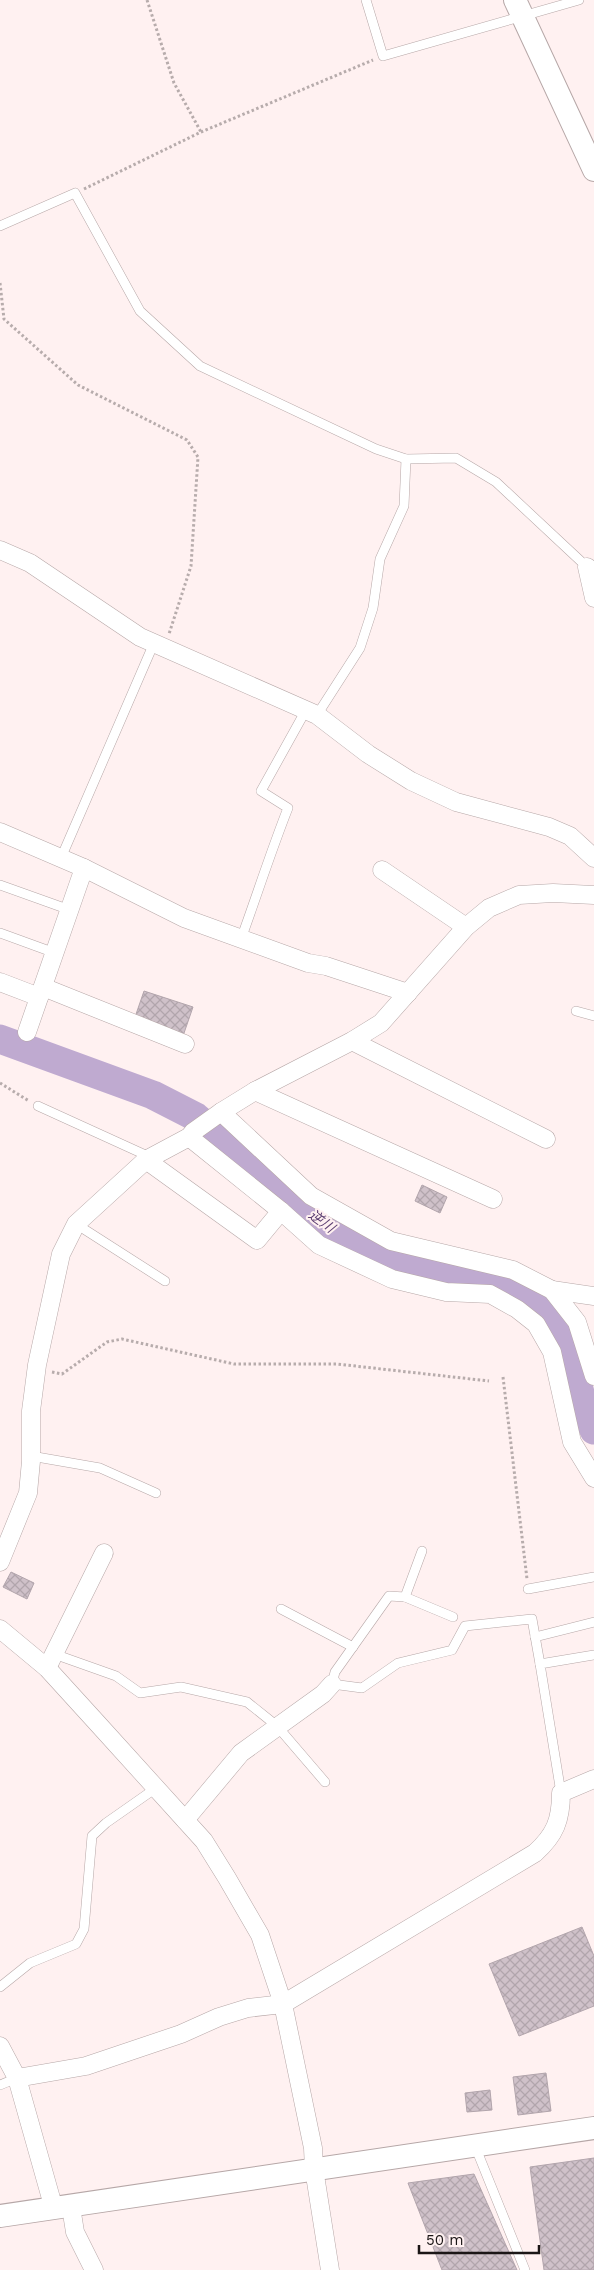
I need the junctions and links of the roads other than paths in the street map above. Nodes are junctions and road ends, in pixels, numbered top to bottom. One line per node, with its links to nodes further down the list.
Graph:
1 (366, 0): 3 (lane)
2 (579, 0): 3 (lane)
3 (519, 9): 4 (street)
4 (594, 170)
5 (0, 226): 6 (lane)
6 (406, 459): 8 (lane); 11 (lane)
7 (0, 550): 10 (street)
8 (590, 569): 9 (street)
9 (594, 598)
10 (159, 646): 11 (street); 13 (lane)
11 (312, 712): 14 (street); 22 (lane)
12 (0, 832): 13 (street)
13 (61, 858): 15 (street)
14 (594, 858)
15 (84, 868): 19 (street); 22 (street)
16 (382, 870): 20 (street)
17 (0, 885): 19 (lane)
18 (594, 894): 20 (street)
19 (70, 910): 23 (street)
20 (466, 927): 26 (street)
21 (0, 933): 23 (lane)
22 (241, 939): 26 (street)
23 (55, 953): 25 (street)
24 (0, 982): 25 (street)
25 (41, 992): 29 (street); 31 (street)
26 (408, 993): 30 (street)
27 (576, 1012): 28 (lane)
28 (594, 1016)
29 (27, 1032)
30 (352, 1041): 32 (street); 36 (street)
31 (185, 1044)
32 (255, 1091): 34 (street); 38 (street)
33 (38, 1106): 37 (lane)
34 (215, 1115): 35 (street); 42 (street)
35 (191, 1134): 37 (street); 39 (street)
36 (546, 1138)
37 (148, 1159): 39 (street); 40 (street)
38 (493, 1199)
39 (281, 1210): 46 (street)
40 (76, 1224): 41 (lane); 45 (street)
41 (165, 1281)
42 (552, 1290): 43 (street); 44 (street)
43 (594, 1296)
44 (594, 1376)
45 (31, 1456): 47 (lane); 50 (street)
46 (594, 1478)
47 (156, 1493)
48 (422, 1551): 53 (lane)
49 (104, 1553): 61 (street)
50 (0, 1562)
51 (594, 1577): 52 (lane)
52 (528, 1589)
53 (405, 1597): 55 (lane); 59 (lane)
54 (282, 1609): 59 (lane)
55 (452, 1617)
56 (594, 1622): 58 (lane)
57 (0, 1629): 61 (street)
58 (535, 1637): 62 (lane); 63 (lane)
59 (353, 1647): 63 (lane)
60 (594, 1655): 62 (lane)
61 (51, 1661): 64 (lane); 67 (street)
62 (540, 1664): 68 (lane)
63 (332, 1684): 64 (street)
64 (277, 1726): 66 (lane); 69 (street)
65 (594, 1779): 68 (street)
66 (325, 1782)
67 (156, 1788): 69 (street); 70 (lane)
68 (561, 1792): 71 (street)
69 (185, 1820): 71 (street)
70 (0, 1987)
71 (283, 2004): 73 (street); 77 (street)
72 (0, 2046): 73 (street)
73 (17, 2078): 74 (lane); 78 (street)
74 (0, 2084)
75 (594, 2128): 76 (street)
76 (475, 2146): 77 (street); 82 (lane)
77 (314, 2169): 78 (street); 81 (street)
78 (62, 2208): 79 (street); 80 (street)
79 (0, 2216)
80 (94, 2270)
81 (330, 2270)
82 (525, 2270)

